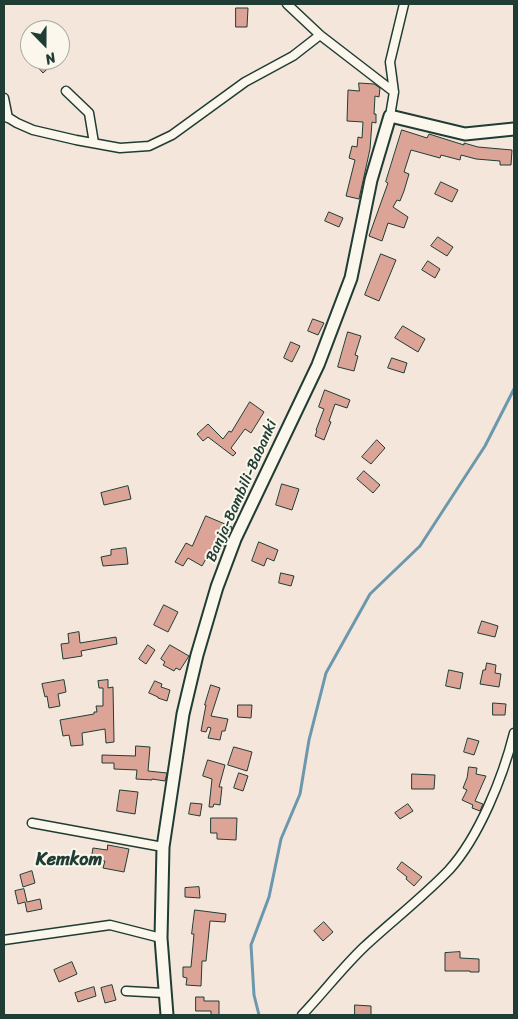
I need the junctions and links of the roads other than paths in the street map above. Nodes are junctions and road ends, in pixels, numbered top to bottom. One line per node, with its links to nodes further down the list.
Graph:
1 (286, 4): 3 (street)
2 (404, 4): 5 (street)
3 (320, 36): 5 (street); 10 (street)
4 (66, 91): 10 (street)
5 (394, 92): 8 (street)
6 (4, 98): 7 (street)
7 (6, 116): 10 (street)
8 (390, 116): 9 (street); 13 (street, Banja-Bambili-Babanki)
9 (514, 129)
10 (94, 143)
11 (514, 733): 19 (street)
12 (32, 823): 13 (street)
13 (162, 847): 14 (street, Banja-Bambili-Babanki)
14 (161, 938): 15 (street); 17 (street, Banja-Bambili-Babanki)
15 (4, 940)
16 (126, 991): 17 (street)
17 (164, 993): 18 (street, Banja-Bambili-Babanki)
18 (168, 1015)
19 (302, 1015)

